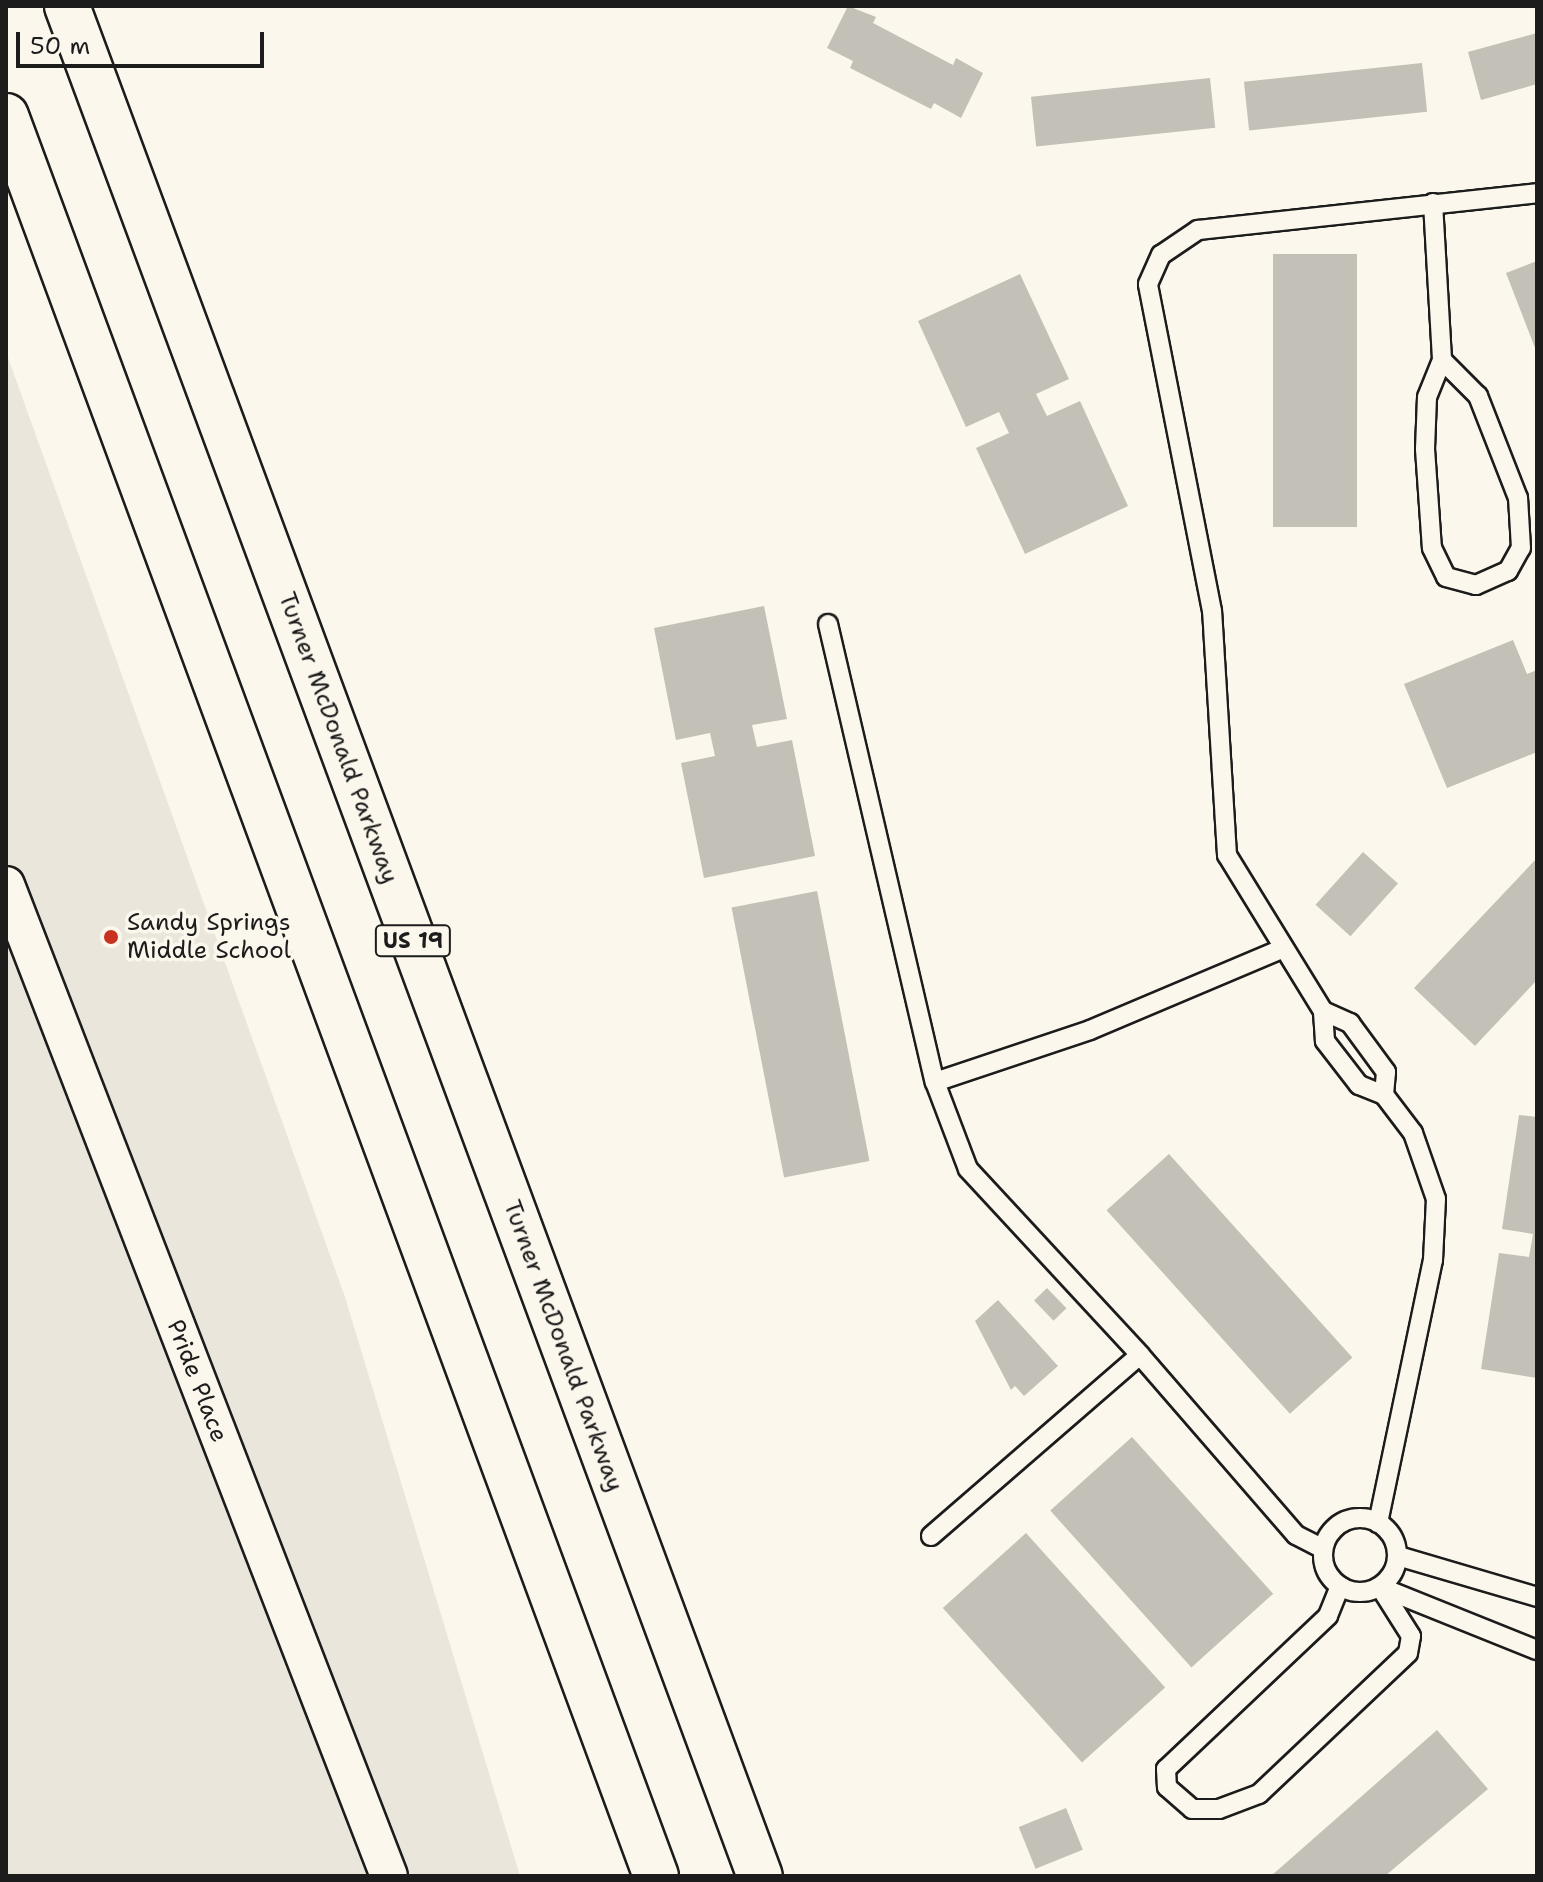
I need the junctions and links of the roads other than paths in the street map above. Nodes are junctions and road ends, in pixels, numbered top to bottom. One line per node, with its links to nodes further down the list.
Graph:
1 (67, 6): 23 (highway, Turner McDonald Parkway / US 19)
2 (6, 116): 22 (highway)
3 (1537, 193): 4 (lane)
4 (1433, 203): 5 (lane); 8 (lane)
5 (1442, 360): 5 (lane)
6 (828, 624): 10 (lane)
7 (6, 885): 21 (street, Pride Place)
8 (1282, 949): 9 (lane); 10 (lane)
9 (1323, 1011): 11 (lane); 11 (lane)
10 (935, 1082): 12 (lane)
11 (1384, 1095): 13 (lane)
12 (1140, 1355): 14 (lane); 15 (lane)
13 (1378, 1523): 15 (lane); 16 (lane)
14 (931, 1536)
15 (1323, 1549): 17 (lane)
16 (1398, 1556): 18 (lane); 19 (lane)
17 (1340, 1586): 18 (lane); 18 (lane)
18 (1380, 1587): 20 (lane)
19 (1537, 1597)
20 (1537, 1650)
21 (389, 1876)
22 (656, 1876)
23 (760, 1876)

